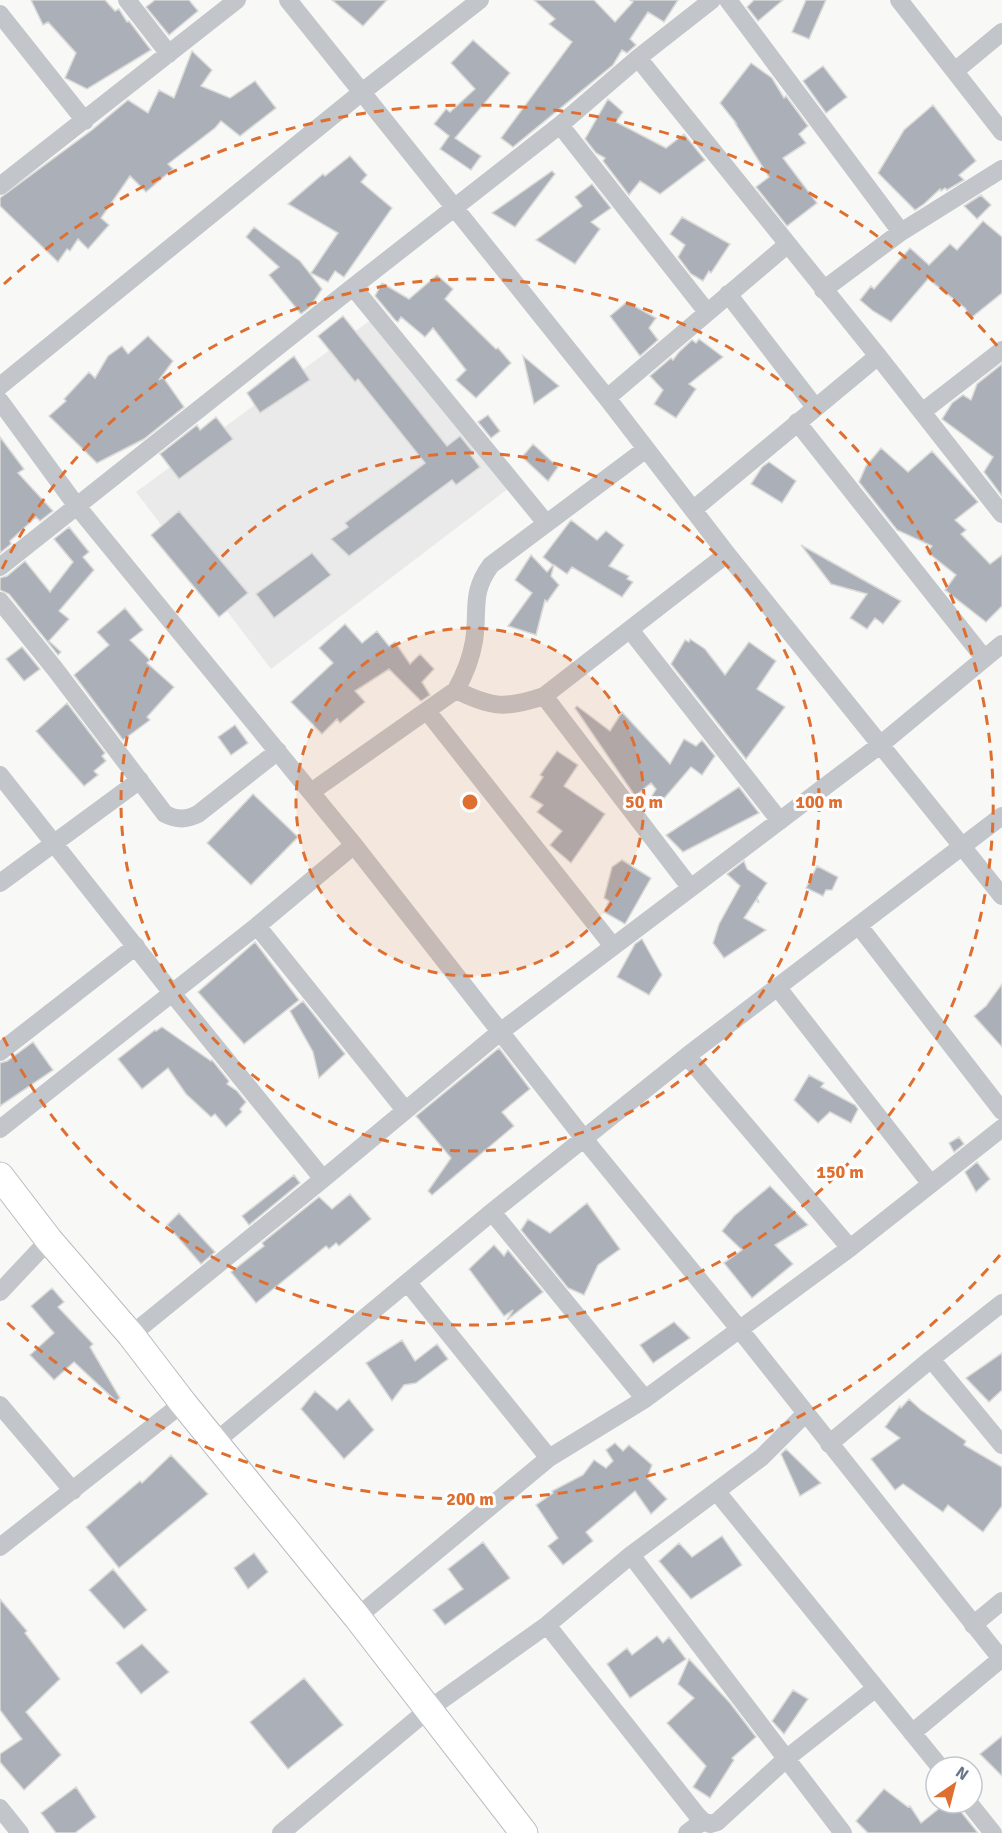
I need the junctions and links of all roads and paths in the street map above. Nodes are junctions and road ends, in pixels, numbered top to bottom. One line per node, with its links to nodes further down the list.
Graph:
1 (127, 0): 10 (street)
2 (237, 0): 10 (street)
3 (288, 0): 13 (street)
4 (480, 0): 13 (street)
5 (712, 0): 11 (street)
6 (728, 0): 20 (street)
7 (899, 0): 12 (street)
8 (0, 14): 14 (street)
9 (1002, 32): 12 (street)
10 (169, 54): 14 (street)
11 (638, 58): 15 (street); 21 (street)
12 (955, 71): 16 (street)
13 (362, 92): 19 (street); 28 (street)
14 (85, 121): 18 (street)
15 (560, 125): 19 (street); 25 (street)
16 (1002, 132)
17 (1002, 169): 20 (street)
18 (2, 181)
19 (454, 206): 22 (street); 29 (street)
20 (901, 232): 23 (street)
21 (788, 244): 23 (street); 24 (street)
22 (352, 286): 35 (street); 38 (street)
23 (823, 290): 27 (street)
24 (728, 294): 25 (street); 31 (street)
25 (707, 312): 29 (street)
26 (1002, 350): 32 (street)
27 (878, 356): 31 (street); 32 (street)
28 (0, 386)
29 (607, 398): 34 (street)
30 (0, 400): 35 (street)
31 (815, 407): 33 (street)
32 (922, 412): 37 (street)
33 (797, 422): 36 (street); 44 (street)
34 (646, 449): 36 (street); 38 (street)
35 (76, 505): 40 (street); 49 (street)
36 (694, 509): 39 (street)
37 (1002, 514)
38 (546, 524): 45 (street)
39 (727, 554): 42 (street); 48 (street)
40 (0, 567)
41 (0, 601): 51 (street)
42 (631, 631): 46 (street); 54 (street)
43 (1002, 644): 44 (street)
44 (984, 658): 48 (street)
45 (456, 690): 46 (street); 47 (street)
46 (544, 696): 59 (street)
47 (427, 711): 52 (street); 63 (street)
48 (880, 745): 54 (street); 57 (street)
49 (278, 751): 51 (street); 52 (street)
50 (0, 775): 55 (street)
51 (140, 780): 55 (street)
52 (311, 792): 56 (street)
53 (1002, 816): 57 (street)
54 (780, 821): 59 (street)
55 (53, 843): 58 (street); 64 (street)
56 (354, 845): 61 (street); 67 (street)
57 (964, 846): 60 (street); 62 (street)
58 (0, 883)
59 (690, 887): 63 (street)
60 (1002, 896)
61 (257, 926): 66 (street); 70 (street)
62 (859, 926): 65 (street); 71 (street)
63 (612, 945): 67 (street)
64 (136, 946): 66 (street); 68 (street)
65 (778, 988): 69 (street); 77 (street)
66 (172, 993): 73 (street); 76 (street)
67 (500, 1032): 70 (street); 74 (street)
68 (0, 1052)
69 (687, 1056): 74 (street); 80 (street)
70 (405, 1110): 76 (street)
71 (1002, 1111)
72 (1002, 1128): 77 (street)
73 (0, 1129)
74 (586, 1138): 78 (street); 84 (street)
75 (0, 1176): 79 (street)
76 (323, 1179): 85 (street)
77 (930, 1183): 80 (street)
78 (492, 1212): 81 (street); 87 (street)
79 (49, 1240): 82 (street); 85 (street)
80 (850, 1248): 84 (street)
81 (408, 1283): 91 (street); 94 (street)
82 (0, 1292)
83 (1002, 1303): 86 (street)
84 (740, 1329): 87 (street); 90 (street)
85 (131, 1335): 88 (street)
86 (931, 1359): 92 (street); 93 (street)
87 (645, 1399): 94 (street)
88 (183, 1402): 91 (street); 95 (street)
89 (0, 1404): 95 (street)
90 (806, 1413): 92 (street); 96 (street)
91 (215, 1442): 100 (street)
92 (829, 1444): 102 (street)
93 (1002, 1445)
94 (549, 1458): 100 (street)
95 (73, 1491): 97 (street)
96 (717, 1492): 98 (street); 104 (street)
97 (0, 1547)
98 (631, 1555): 101 (street); 108 (street)
99 (1002, 1601): 102 (street)
100 (357, 1617): 105 (street)
101 (548, 1625): 105 (street); 111 (street)
102 (973, 1625): 103 (street)
103 (1002, 1659): 106 (street)
104 (876, 1688): 106 (street); 108 (street)
105 (429, 1709): 113 (street); 114 (street)
106 (912, 1733): 107 (street)
107 (930, 1755)
108 (787, 1758): 111 (street); 116 (street)
109 (0, 1808): 112 (street)
110 (979, 1815): 117 (street)
111 (703, 1821): 115 (street)
112 (21, 1833)
113 (280, 1833)
114 (524, 1833)
115 (687, 1833)
116 (843, 1833)
117 (993, 1833)

